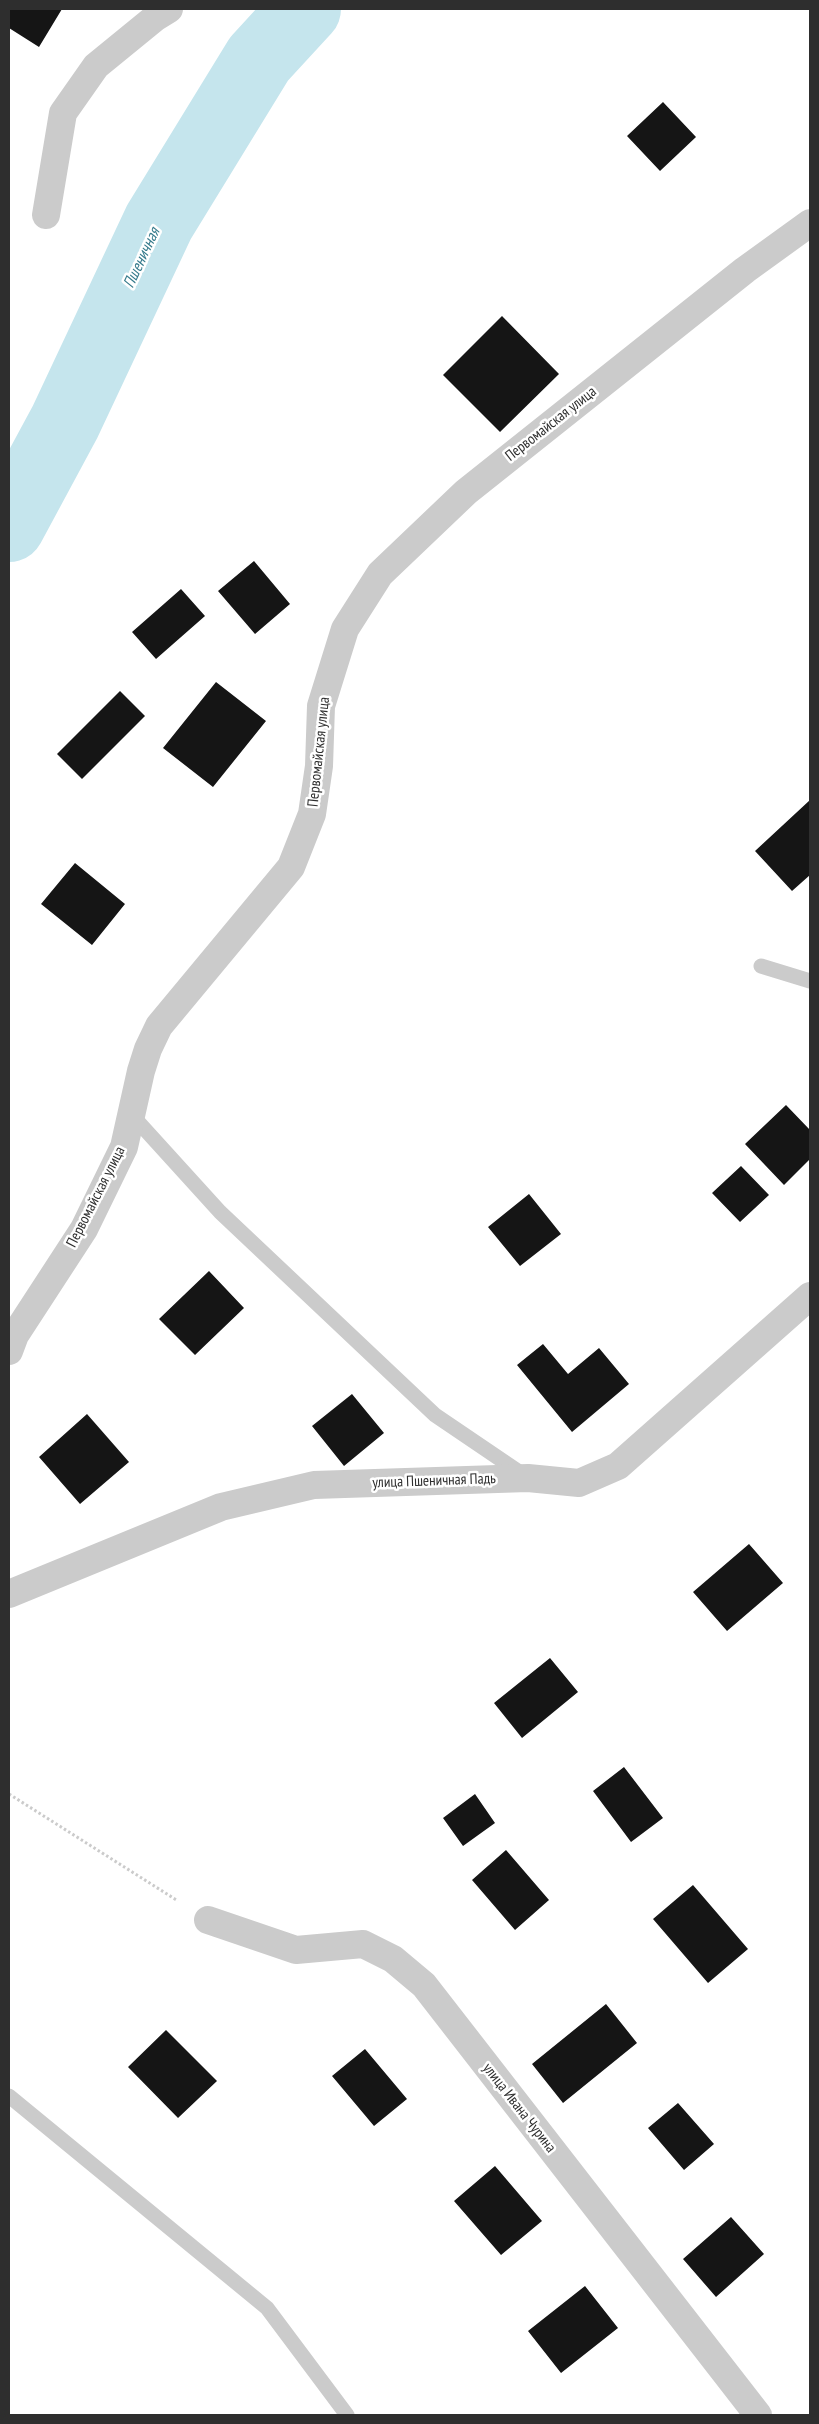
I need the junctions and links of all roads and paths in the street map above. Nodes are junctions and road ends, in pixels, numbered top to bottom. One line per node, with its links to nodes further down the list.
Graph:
1 (169, 9): 2 (street)
2 (46, 215)
3 (810, 223): 6 (street, Первомайская улица)
4 (761, 966): 5 (lane)
5 (810, 982)
6 (131, 1114): 8 (street, Первомайская улица); 9 (lane)
7 (810, 1296): 9 (street, улица Пшеничная Падь)
8 (9, 1351)
9 (528, 1478): 10 (street, улица Пшеничная Падь)
10 (9, 1594)
11 (9, 1794): 12 (path)
12 (208, 1920): 15 (street, улица Ивана Чурина)
13 (9, 2096): 14 (lane)
14 (348, 2415)
15 (758, 2415)

